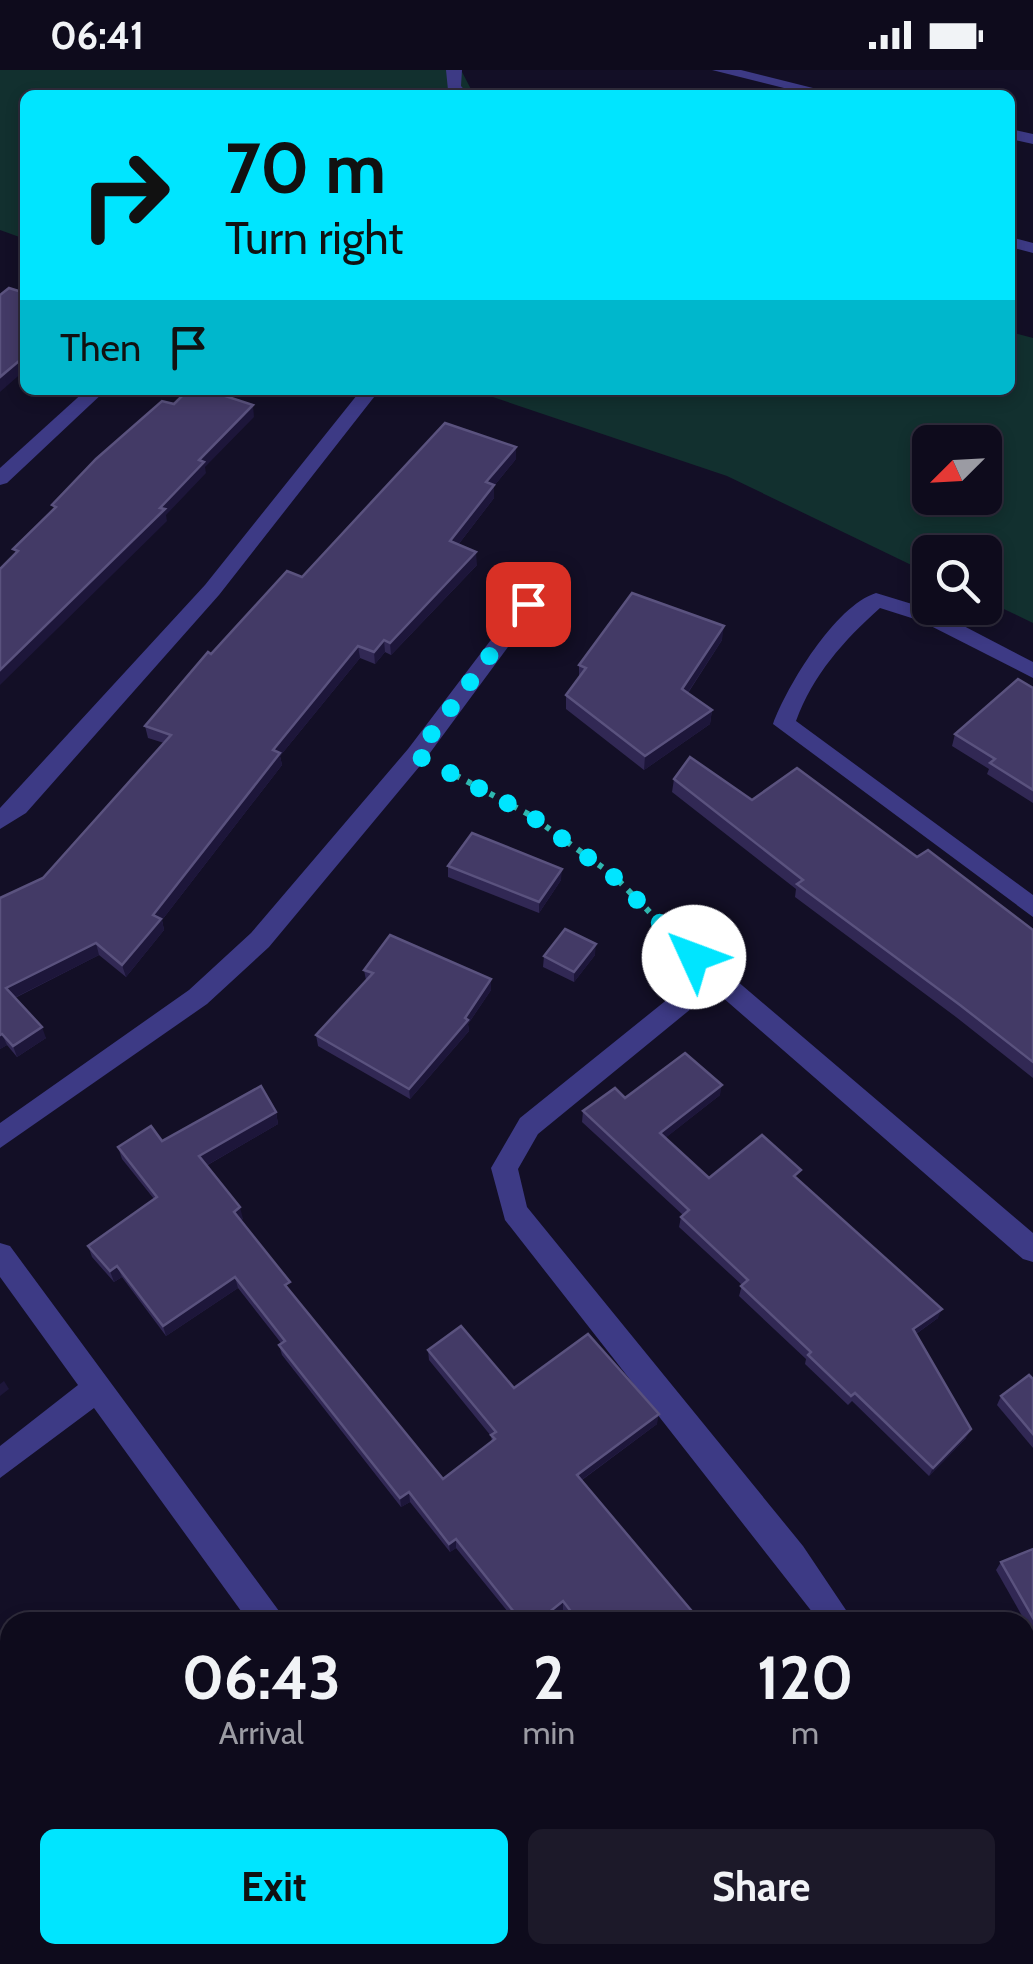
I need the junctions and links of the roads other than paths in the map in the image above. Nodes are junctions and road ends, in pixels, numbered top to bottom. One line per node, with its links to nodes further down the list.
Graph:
1 (720, 70): 2 (street)
2 (810, 90)
3 (92, 395): 5 (street)
4 (367, 395): 8 (street)
5 (0, 479)
6 (528, 604): 10 (street)
7 (1033, 670): 9 (street)
8 (0, 820)
9 (1033, 908)
10 (0, 1137)
11 (1033, 1250): 16 (street)
12 (0, 1255): 13 (street)
13 (98, 1388): 14 (street); 15 (street)
14 (0, 1464)
15 (261, 1612)
16 (832, 1612)

